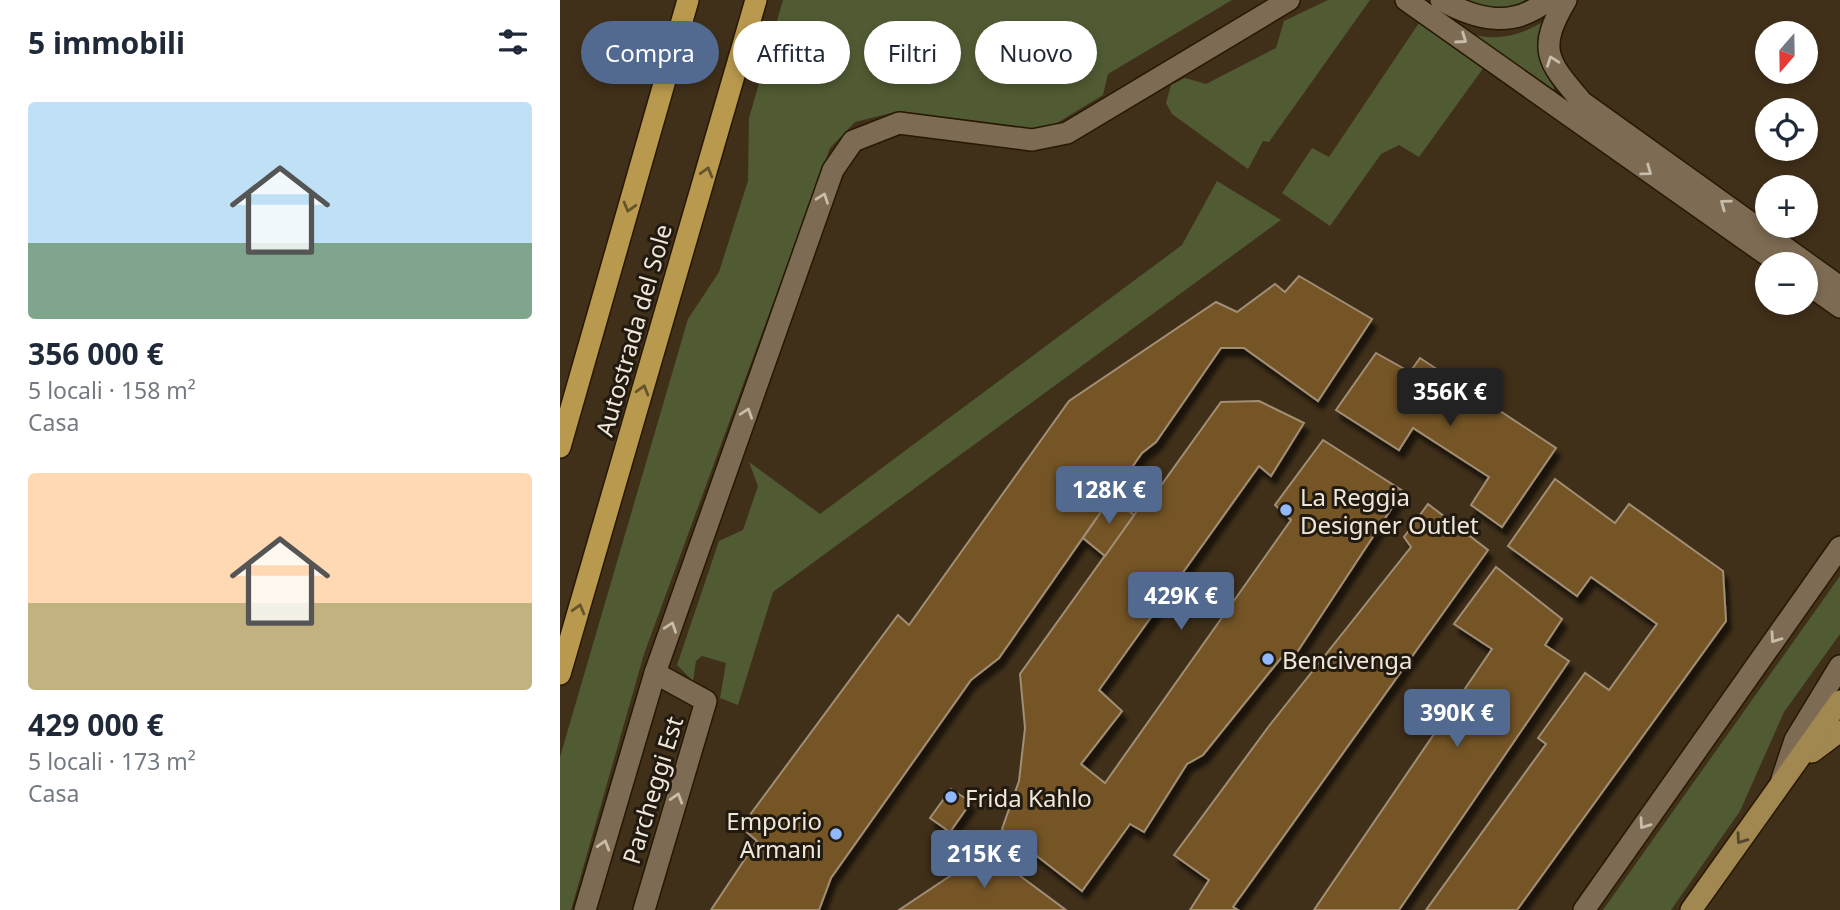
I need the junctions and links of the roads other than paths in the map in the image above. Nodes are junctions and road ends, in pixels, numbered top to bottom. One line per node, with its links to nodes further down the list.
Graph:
1 (688, 0): 12 (highway, Autostrada del Sole, one-way to 12)
2 (756, 0): 16 (highway, Autostrada del Sole, one-way to 2)
3 (1289, 0): 15 (lane, one-way to 3)
4 (1406, 0): 8 (lane, one-way to 8)
5 (1441, 0): 6 (lane)
6 (1548, 0)
7 (1566, 0): 9 (lane, one-way to 7)
8 (1763, 252)
9 (1840, 287)
10 (1818, 291): 11 (lane)
11 (1840, 307)
12 (560, 447)
13 (1840, 547): 22 (lane, one-way to 22)
14 (1840, 666): 19 (lane)
15 (655, 673): 20 (lane, one-way to 15); 21 (lane, Parcheggi Est, one-way to 15)
16 (560, 674)
17 (1840, 701): 19 (main road)
18 (1840, 731): 19 (main road)
19 (1781, 783): 23 (main road, one-way to 23)
20 (585, 910)
21 (644, 910)
22 (1584, 910)
23 (1691, 910)

